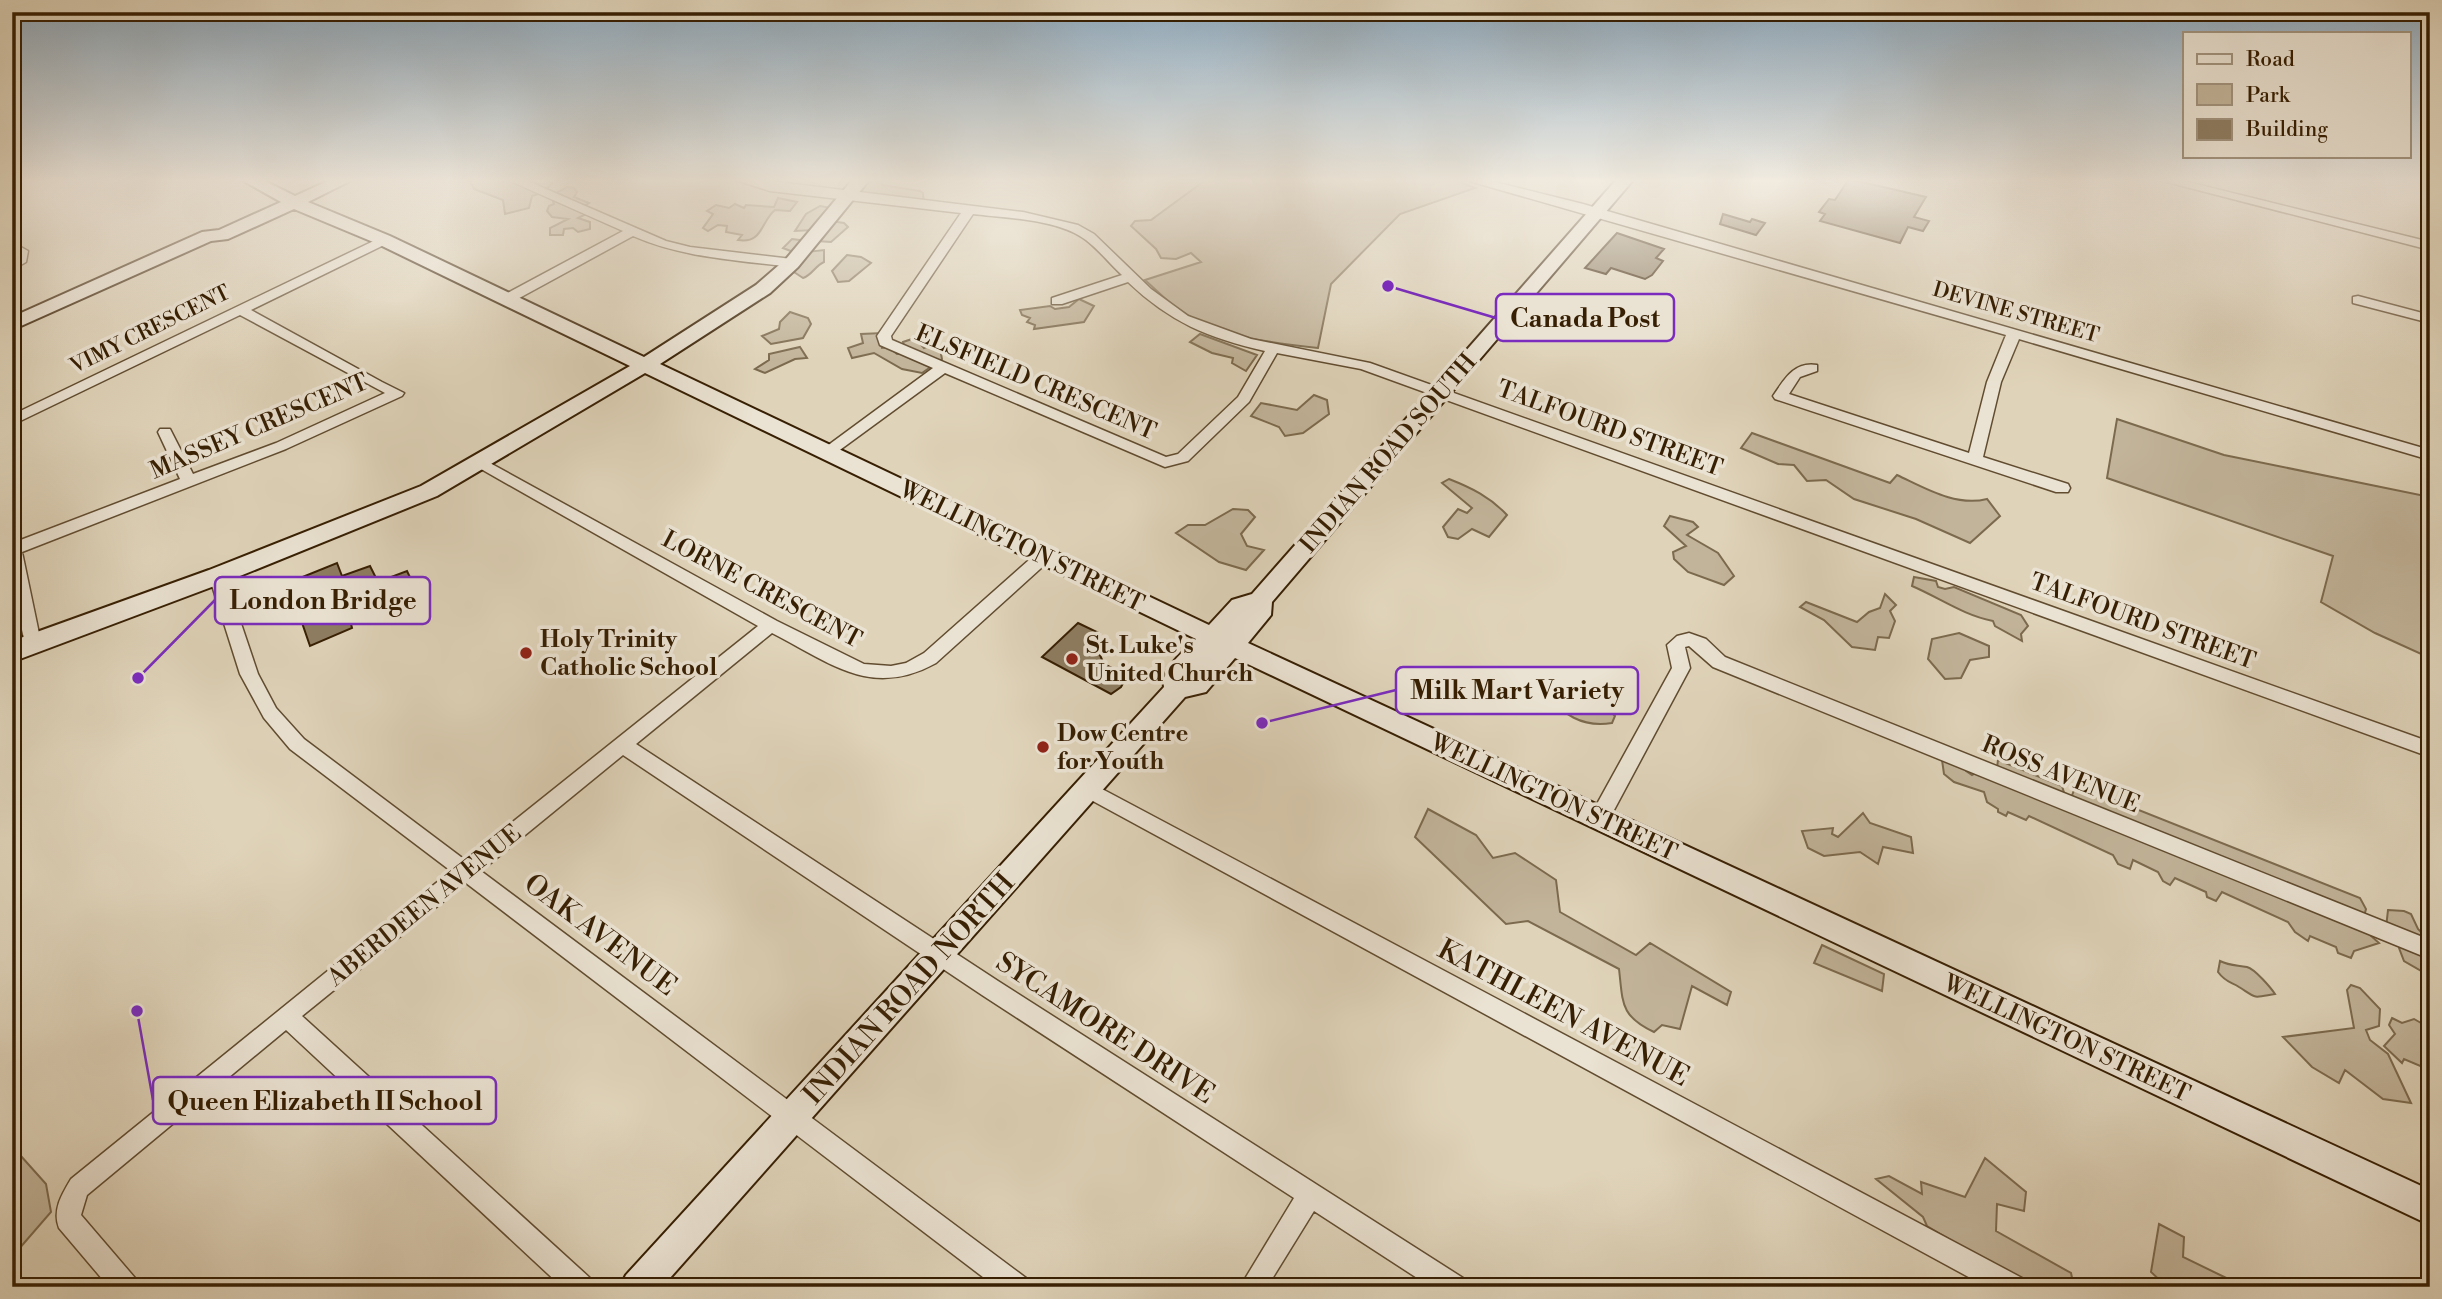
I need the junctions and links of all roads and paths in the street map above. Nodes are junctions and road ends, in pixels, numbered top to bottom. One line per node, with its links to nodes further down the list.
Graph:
1 (200, 240): 21 (main road)
2 (384, 240): 16 (main road, WELLINGTON STREET); 19 (street, VIMY CRESCENT)
3 (617, 240): 16 (street)
4 (655, 240): 13 (street)
5 (812, 240): 13 (main road)
6 (950, 240): 25 (street, ELSFIELD CRESCENT)
7 (1093, 240): 15 (street, TALFOURD STREET)
8 (1573, 240): 27 (main road, INDIAN ROAD SOUTH)
9 (1692, 240): 22 (street, DEVINE STREET)
10 (2404, 240): 12 (street)
11 (12, 246): 14 (street)
12 (2430, 246)
13 (792, 264): 24 (main road)
14 (12, 266)
15 (1132, 276): 18 (street); 23 (street, TALFOURD STREET)
16 (508, 299): 24 (main road, WELLINGTON STREET)
17 (2358, 300): 20 (street)
18 (1057, 301)
19 (241, 310): 28 (street, VIMY CRESCENT); 34 (street, MASSEY CRESCENT)
20 (2430, 319)
21 (12, 324)
22 (2014, 333): 31 (street, DEVINE STREET); 32 (street)
23 (1273, 348): 25 (street, ELSFIELD CRESCENT); 27 (street, TALFOURD STREET)
24 (645, 365): 30 (main road, WELLINGTON STREET); 33 (main road)
25 (944, 366): 30 (street)
26 (1812, 368): 32 (street)
27 (1440, 392): 40 (main road, INDIAN ROAD SOUTH); 43 (street, TALFOURD STREET)
28 (12, 421)
29 (165, 432): 34 (street)
30 (828, 452): 37 (main road, WELLINGTON STREET)
31 (2430, 455)
32 (1975, 459): 35 (street)
33 (479, 462): 38 (main road); 39 (street, LORNE CRESCENT)
34 (189, 482): 36 (street, MASSEY CRESCENT)
35 (2062, 488)
36 (13, 547): 41 (street)
37 (1044, 556): 39 (street, LORNE CRESCENT); 40 (main road, WELLINGTON STREET)
38 (217, 576): 41 (main road); 46 (street, OAK AVENUE)
39 (771, 625): 42 (street, ABERDEEN AVENUE)
40 (1222, 641): 44 (main road, INDIAN ROAD NORTH); 45 (main road, WELLINGTON STREET)
41 (22, 648)
42 (623, 745): 46 (street, ABERDEEN AVENUE); 48 (street, SYCAMORE DRIVE)
43 (2430, 750)
44 (1087, 789): 48 (main road, INDIAN ROAD NORTH); 59 (street, KATHLEEN AVENUE)
45 (1599, 819): 47 (street, ROSS AVENUE); 52 (main road, WELLINGTON STREET)
46 (467, 870): 49 (street, ABERDEEN AVENUE); 50 (street, OAK AVENUE)
47 (2430, 950)
48 (939, 953): 50 (main road, INDIAN ROAD NORTH); 51 (street, SYCAMORE DRIVE)
49 (286, 1016): 53 (street, ABERDEEN AVENUE); 54 (street)
50 (792, 1117): 55 (main road, INDIAN ROAD NORTH); 56 (street, OAK AVENUE)
51 (1310, 1195): 57 (street); 58 (street, SYCAMORE DRIVE)
52 (2430, 1208)
53 (126, 1287)
54 (580, 1287)
55 (638, 1287)
56 (1017, 1287)
57 (1252, 1287)
58 (1454, 1287)
59 (2013, 1287)

